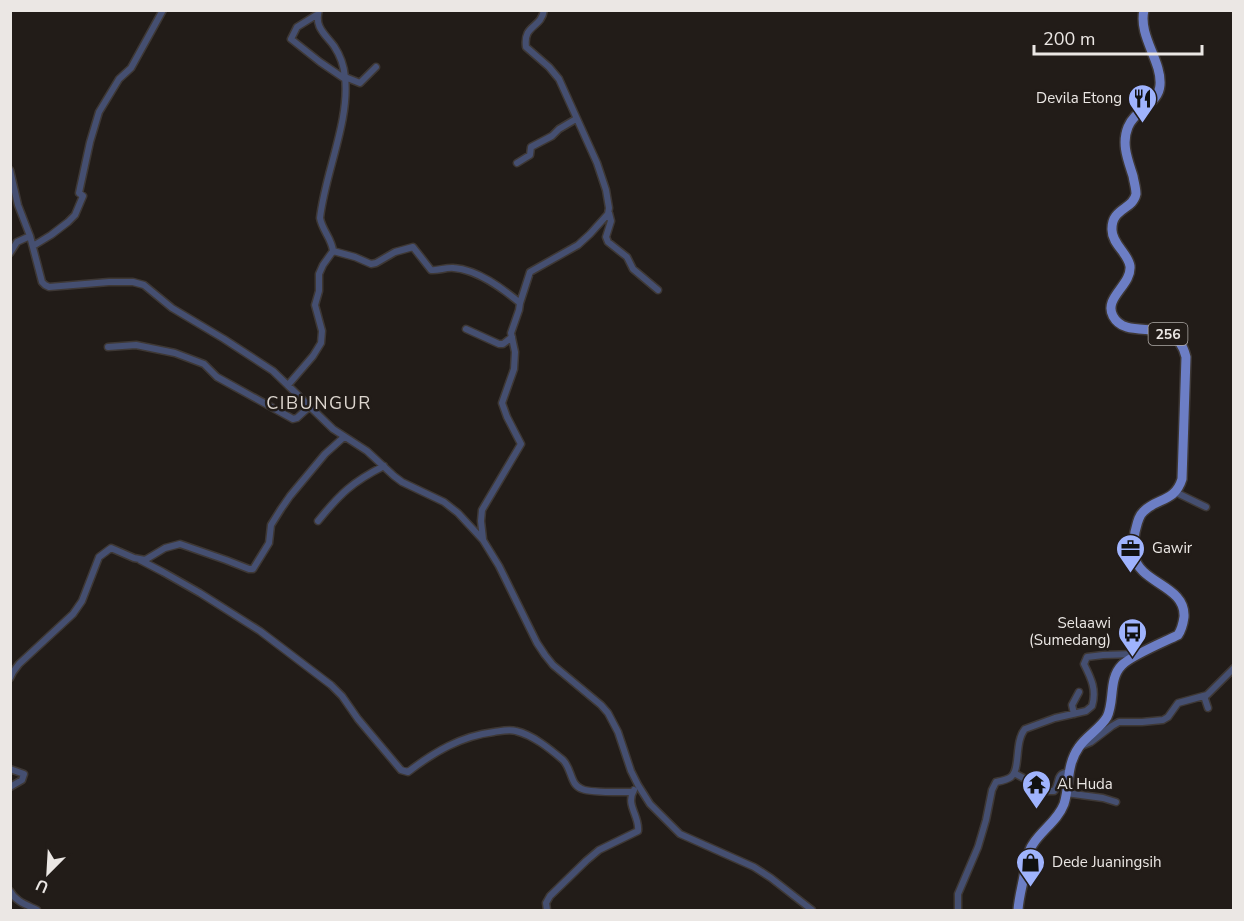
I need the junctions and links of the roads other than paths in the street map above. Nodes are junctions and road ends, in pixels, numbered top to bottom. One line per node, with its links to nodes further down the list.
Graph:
1 (163, 10): 12 (street)
2 (544, 10): 7 (street)
3 (1144, 10): 24 (main road, 256)
4 (319, 12): 6 (street); 6 (street)
5 (376, 67): 6 (street)
6 (345, 78): 13 (street)
7 (576, 119): 8 (street); 10 (street)
8 (517, 163)
9 (10, 170): 11 (street)
10 (608, 212): 15 (street); 16 (street)
11 (30, 236): 12 (street); 14 (street)
12 (33, 246): 20 (street)
13 (333, 251): 16 (street); 20 (street)
14 (10, 253)
15 (658, 290)
16 (520, 303): 18 (street)
17 (466, 329): 18 (street)
18 (512, 337): 27 (street)
19 (108, 347): 21 (street)
20 (288, 385): 21 (street)
21 (309, 407): 22 (street)
22 (344, 437): 23 (street); 28 (street)
23 (384, 466): 26 (street); 27 (street)
24 (1175, 492): 25 (street); 29 (main road)
25 (1206, 507)
26 (318, 521)
27 (483, 540): 40 (street)
28 (140, 560): 31 (street); 42 (street)
29 (1141, 653): 35 (street); 36 (main road)
30 (1233, 668): 33 (street)
31 (10, 678)
32 (1079, 692): 35 (street)
33 (1204, 696): 34 (street); 36 (street)
34 (1208, 708)
35 (1074, 714): 39 (street)
36 (1078, 747): 38 (main road)
37 (10, 769): 41 (street)
38 (1069, 772): 39 (street); 43 (main road)
39 (1014, 773): 49 (street)
40 (638, 785): 42 (street); 48 (street)
41 (10, 787)
42 (632, 792): 47 (street)
43 (1066, 793): 44 (street); 50 (main road)
44 (1116, 802)
45 (10, 891): 46 (street)
46 (37, 910)
47 (547, 910)
48 (812, 910)
49 (958, 910)
50 (1018, 910)

